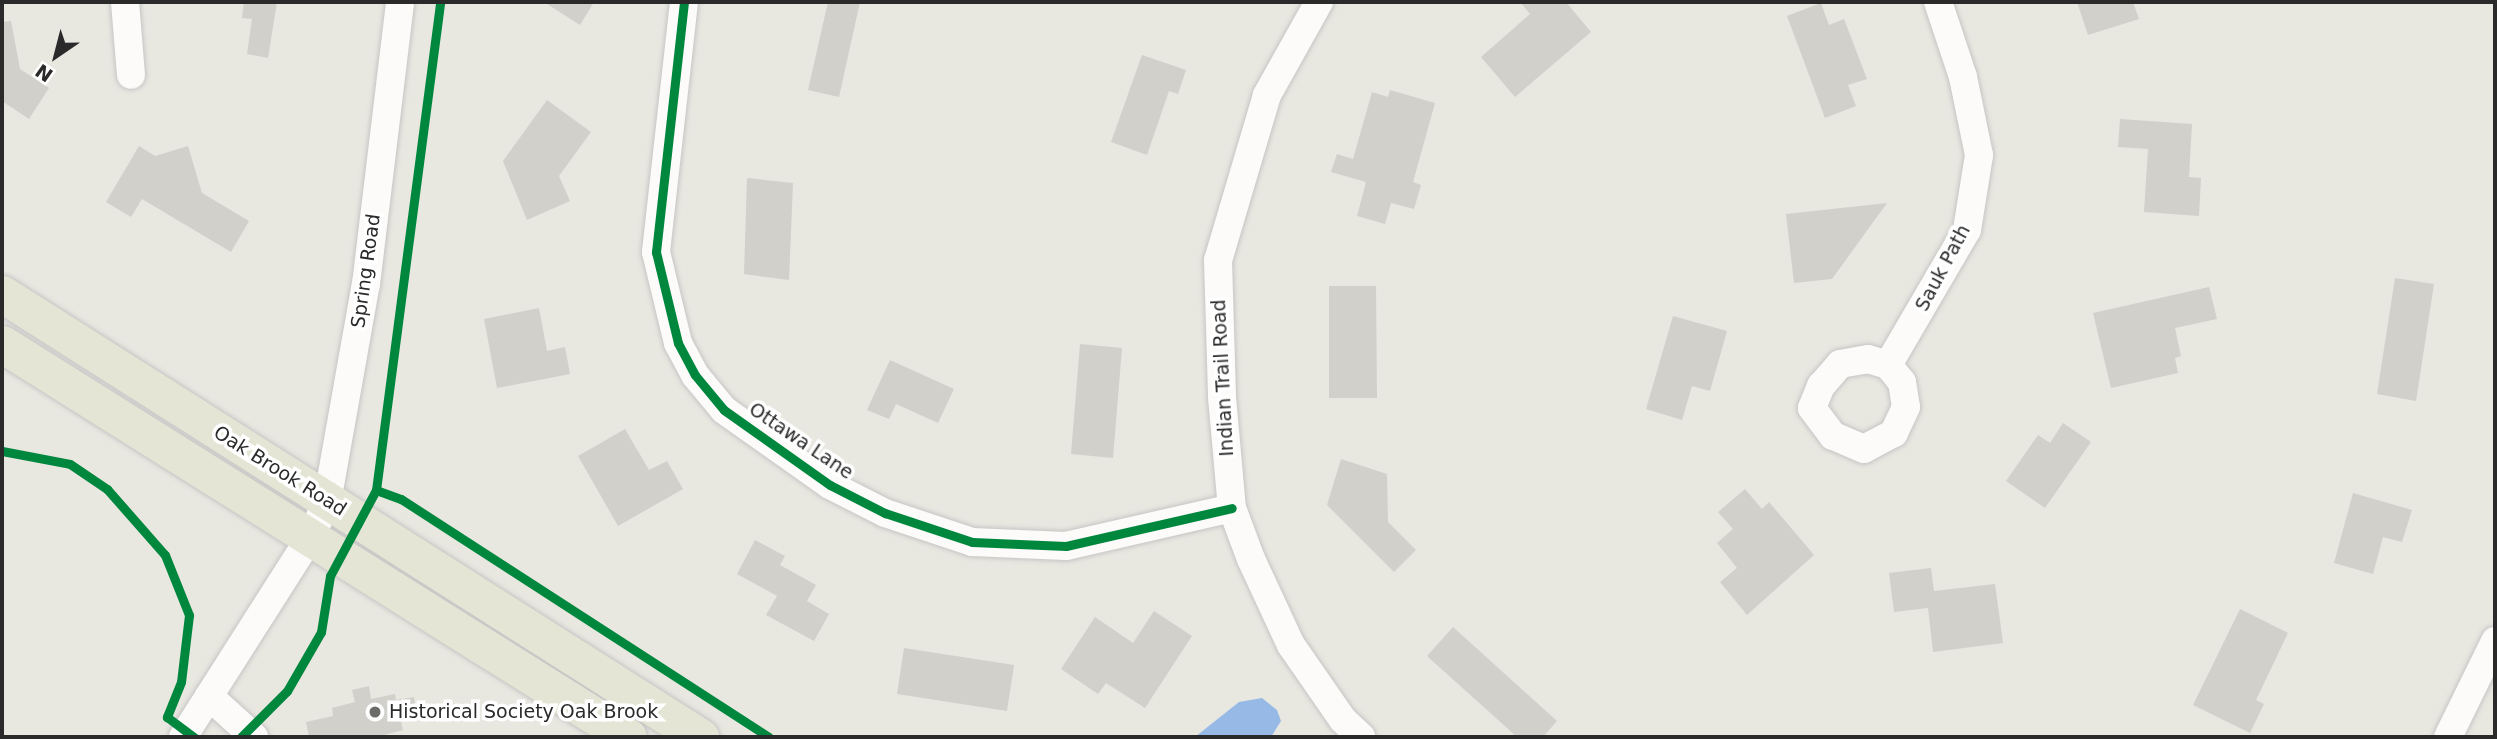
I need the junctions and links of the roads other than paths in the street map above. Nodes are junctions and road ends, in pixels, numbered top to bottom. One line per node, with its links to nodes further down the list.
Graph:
1 (125, 2): 6 (street)
2 (400, 2): 10 (street, Spring Road)
3 (684, 2): 11 (street, Ottawa Lane)
4 (1319, 2): 11 (street, Indian Trail Road)
5 (1938, 2): 9 (street, Sauk Path)
6 (131, 75)
7 (2, 295): 10 (main road, Oak Brook Road)
8 (2, 344): 12 (main road, Oak Brook Road)
9 (1888, 365)
10 (327, 502): 12 (street, Spring Road); 19 (main road, Oak Brook Road)
11 (1232, 508): 15 (street, Indian Trail Road)
12 (311, 536): 14 (street, Spring Road); 18 (main road, Oak Brook Road)
13 (2495, 642): 20 (street)
14 (209, 696): 16 (street, Spring Road); 17 (street)
15 (1343, 732)
16 (183, 737)
17 (254, 737)
18 (628, 737)
19 (700, 737)
20 (2448, 737)

